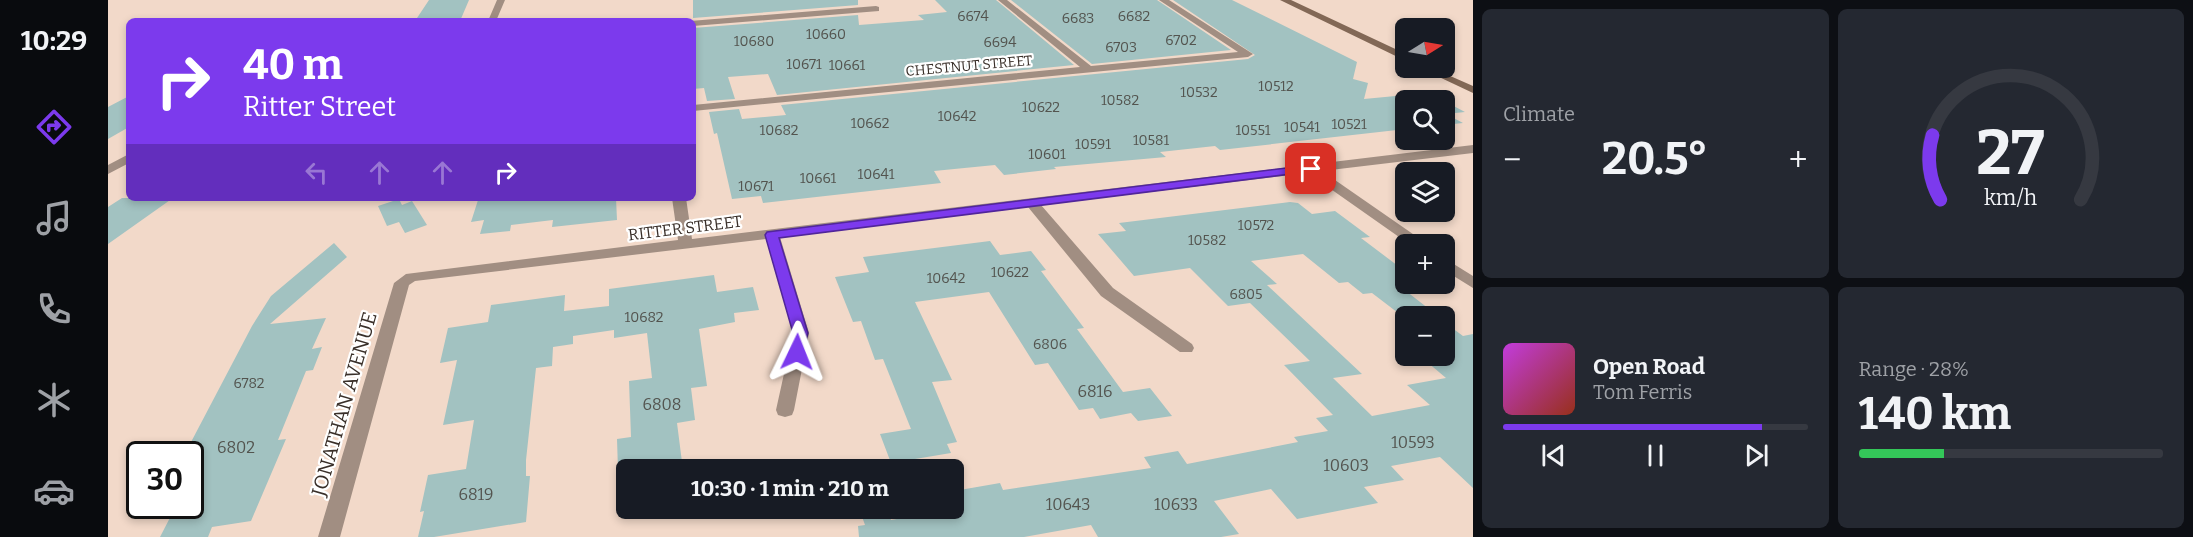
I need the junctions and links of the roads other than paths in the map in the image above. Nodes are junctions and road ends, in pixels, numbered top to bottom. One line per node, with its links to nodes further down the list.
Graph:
1 (501, 0): 6 (street)
2 (1002, 0): 9 (street)
3 (1163, 0): 9 (street, CHESTNUT STREET)
4 (1284, 0): 8 (main road)
5 (876, 9): 7 (street)
6 (493, 18)
7 (696, 23)
8 (1395, 53)
9 (1089, 70): 12 (street, CHESTNUT STREET)
10 (1447, 78): 11 (main road)
11 (1473, 90)
12 (696, 108)
13 (1473, 149): 15 (street, RITTER STREET)
14 (126, 160): 16 (street)
15 (1311, 169): 18 (street, RITTER STREET); 19 (street)
16 (108, 170)
17 (679, 201): 21 (street)
18 (1030, 202): 20 (street, RITTER STREET); 25 (street)
19 (1404, 234)
20 (772, 235): 21 (street, RITTER STREET); 26 (street)
21 (686, 245): 23 (street, RITTER STREET)
22 (1455, 271): 24 (street)
23 (402, 283): 27 (street, JONATHAN AVENUE)
24 (1473, 283)
25 (1186, 348)
26 (785, 410)
27 (329, 537)

